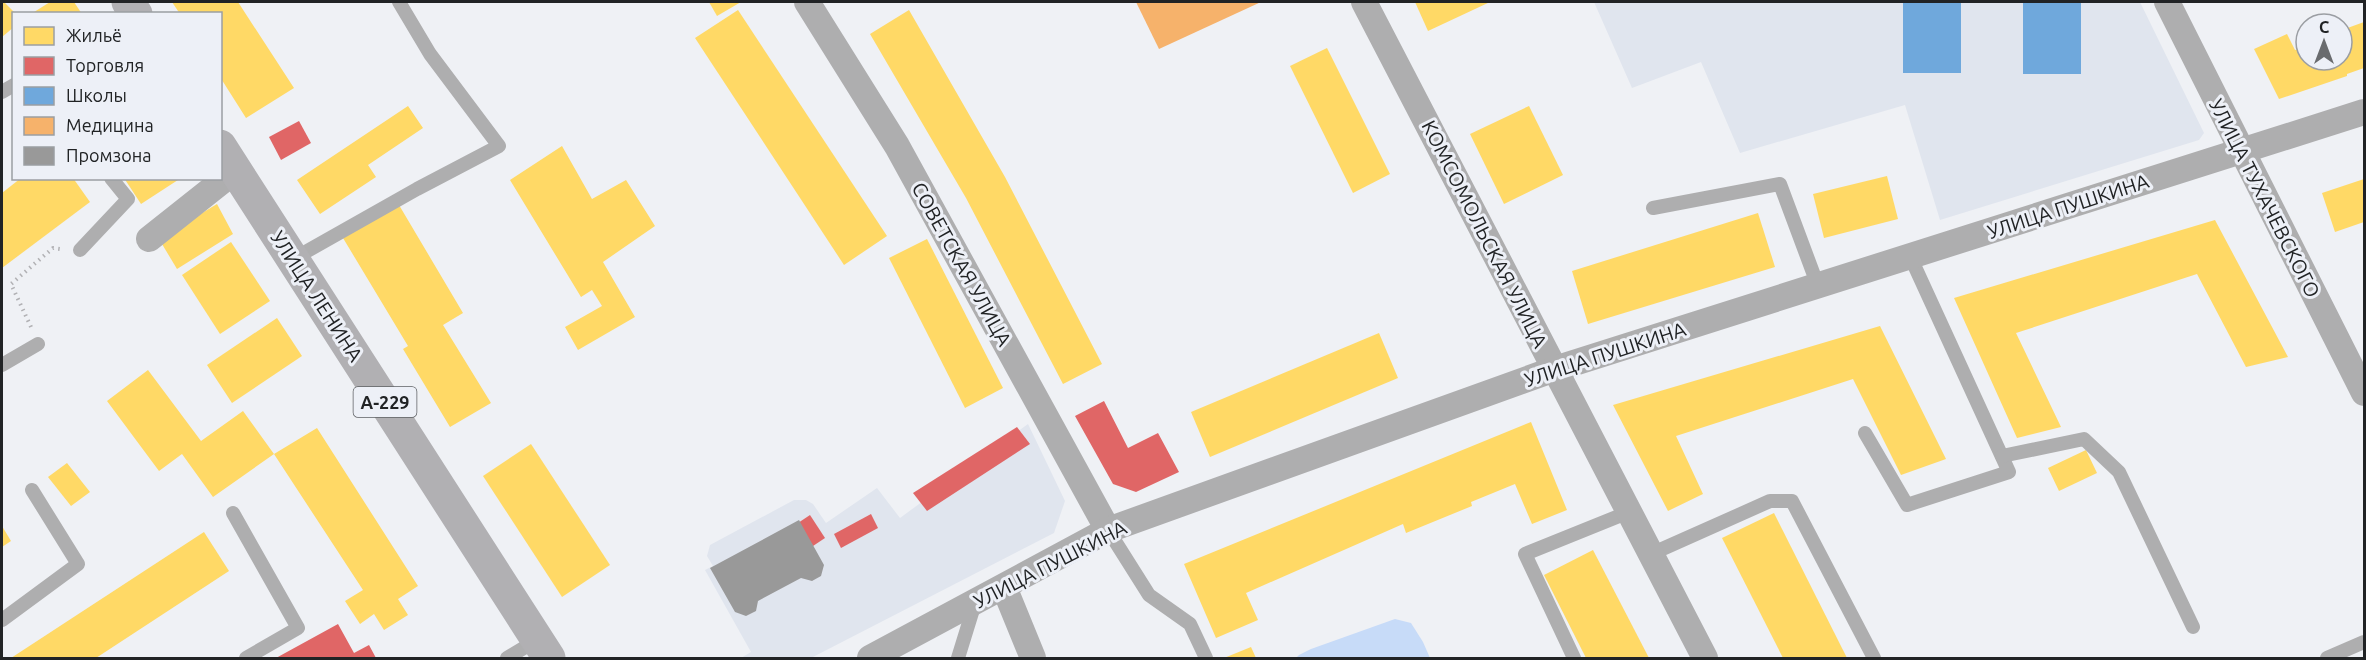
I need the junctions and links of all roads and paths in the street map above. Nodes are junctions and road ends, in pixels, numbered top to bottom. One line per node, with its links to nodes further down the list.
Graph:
1 (399, 2): 14 (lane)
2 (807, 2): 25 (street, СОВЕТСКАЯ УЛИЦА)
3 (1364, 2): 18 (street, КОМСОМОЛЬСКАЯ УЛИЦА)
4 (2167, 2): 6 (street, УЛИЦА ТУХАЧЕВСКОГО)
5 (2364, 112): 6 (street, УЛИЦА ПУШКИНА)
6 (2241, 151): 13 (street, УЛИЦА ПУШКИНА); 19 (street, УЛИЦА ТУХАЧЕВСКОГО)
7 (228, 158): 14 (main road, УЛИЦА ЛЕНИНА / А-229)
8 (113, 180): 12 (lane)
9 (207, 180): 11 (street)
10 (1653, 208): 15 (lane)
11 (149, 239)
12 (80, 250): 16 (path)
13 (1910, 256): 15 (street, УЛИЦА ПУШКИНА); 21 (lane)
14 (293, 259): 32 (main road, УЛИЦА ЛЕНИНА / А-229)
15 (1818, 286): 18 (street, УЛИЦА ПУШКИНА)
16 (38, 344): 17 (lane)
17 (2, 365)
18 (1555, 369): 23 (street, КОМСОМОЛЬСКАЯ УЛИЦА); 25 (street, УЛИЦА ПУШКИНА)
19 (2364, 393)
20 (1865, 433): 21 (lane)
21 (2002, 456): 30 (lane)
22 (32, 490): 29 (lane)
23 (1629, 512): 26 (street, КОМСОМОЛЬСКАЯ УЛИЦА); 39 (lane)
24 (233, 513): 33 (lane)
25 (1108, 530): 27 (street, УЛИЦА ПУШКИНА); 38 (lane)
26 (1651, 554): 40 (street, КОМСОМОЛЬСКАЯ УЛИЦА); 41 (lane)
27 (1004, 587): 28 (street, УЛИЦА ПУШКИНА); 37 (street)
28 (975, 602): 35 (street, УЛИЦА ПУШКИНА); 36 (lane)
29 (2, 620)
30 (2193, 627)
31 (2364, 642): 42 (lane)
32 (543, 649): 34 (lane)
33 (246, 658)
34 (507, 658)
35 (870, 658)
36 (958, 658)
37 (1033, 658)
38 (1206, 658)
39 (1574, 658)
40 (1705, 658)
41 (1874, 658)
42 (2328, 658)

